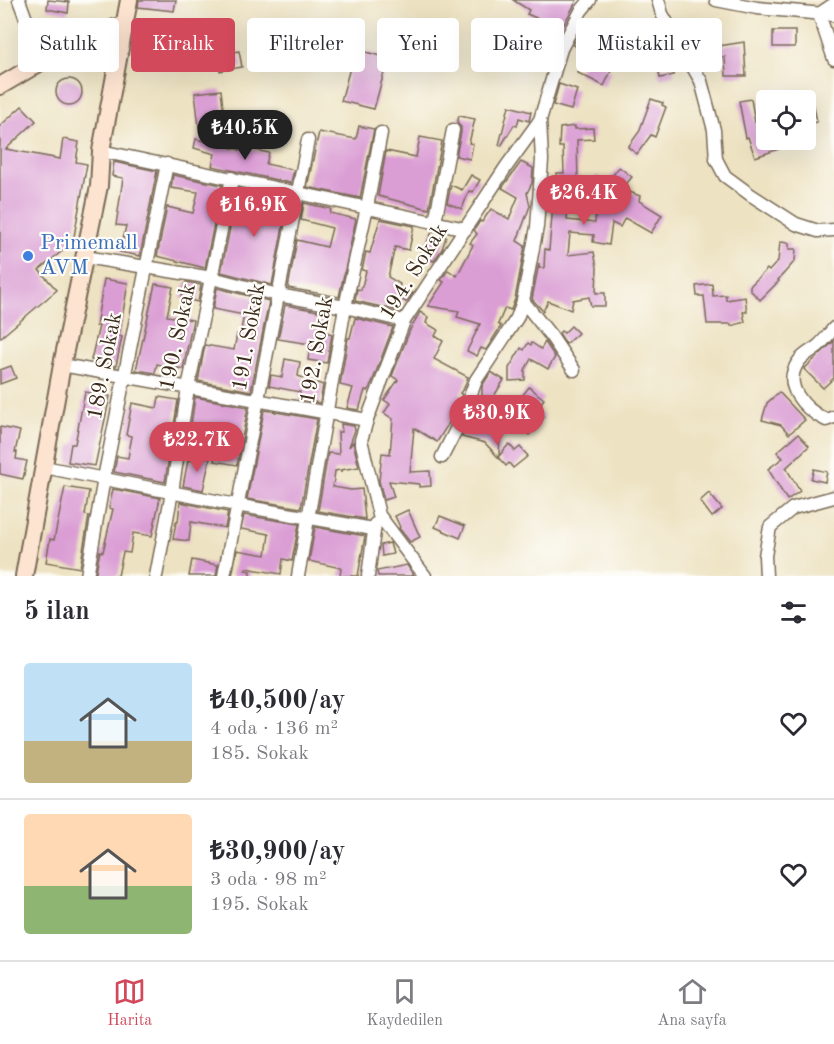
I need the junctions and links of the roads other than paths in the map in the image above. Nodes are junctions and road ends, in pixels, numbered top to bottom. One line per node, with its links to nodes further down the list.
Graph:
1 (20, 0): 9 (street)
2 (129, 0): 10 (street)
3 (590, 0): 15 (street, 194. Sokak)
4 (658, 0): 26 (street)
5 (716, 0): 7 (street)
6 (834, 4): 7 (street)
7 (819, 14): 8 (street); 12 (street)
8 (834, 15)
9 (26, 18)
10 (124, 24): 11 (street); 19 (street)
11 (119, 26)
12 (834, 59)
13 (24, 72): 14 (street)
14 (0, 86)
15 (540, 120): 25 (street, 194. Sokak); 31 (street)
16 (453, 130): 24 (street)
17 (381, 133): 23 (street, 192. Sokak)
18 (308, 140): 22 (street, 191. Sokak)
19 (101, 151): 20 (street); 27 (street)
20 (167, 164): 21 (street); 28 (street, 189. Sokak)
21 (232, 178): 22 (street); 29 (street, 190. Sokak)
22 (297, 192): 23 (street); 30 (street, 191. Sokak)
23 (368, 207): 24 (street); 32 (street, 192. Sokak)
24 (435, 222): 25 (street)
25 (466, 229): 33 (street, 194. Sokak)
26 (834, 230)
27 (85, 257): 28 (street); 35 (street)
28 (147, 266): 29 (street); 37 (street, 189. Sokak)
29 (212, 278): 30 (street); 38 (street, 190. Sokak)
30 (278, 295): 32 (street); 39 (street, 191. Sokak)
31 (523, 301): 36 (street); 41 (street)
32 (345, 307): 33 (street); 40 (street, 192. Sokak)
33 (404, 321): 43 (street, 194. Sokak)
34 (834, 328): 42 (street)
35 (63, 365): 37 (street); 46 (street)
36 (574, 370)
37 (125, 375): 38 (street); 47 (street, 189. Sokak)
38 (188, 388): 39 (street); 48 (street, 190. Sokak)
39 (259, 400): 40 (street); 50 (street, 191. Sokak)
40 (328, 413): 43 (street); 52 (street, 192. Sokak)
41 (463, 416): 44 (street); 45 (street)
42 (834, 417)
43 (367, 420): 51 (street, 194. Sokak)
44 (485, 426)
45 (442, 457)
46 (44, 467): 47 (street); 54 (street)
47 (104, 478): 48 (street); 55 (street, 189. Sokak)
48 (172, 492): 50 (street); 56 (street, 190. Sokak)
49 (834, 497): 61 (street)
50 (236, 505): 52 (street); 57 (street, 191. Sokak)
51 (379, 516): 53 (street); 60 (street, 194. Sokak)
52 (308, 517): 53 (street); 58 (street, 192. Sokak)
53 (373, 529): 59 (street)
54 (24, 576)
55 (87, 576)
56 (156, 576)
57 (224, 576)
58 (298, 576)
59 (368, 576)
60 (425, 576)
61 (766, 576)

